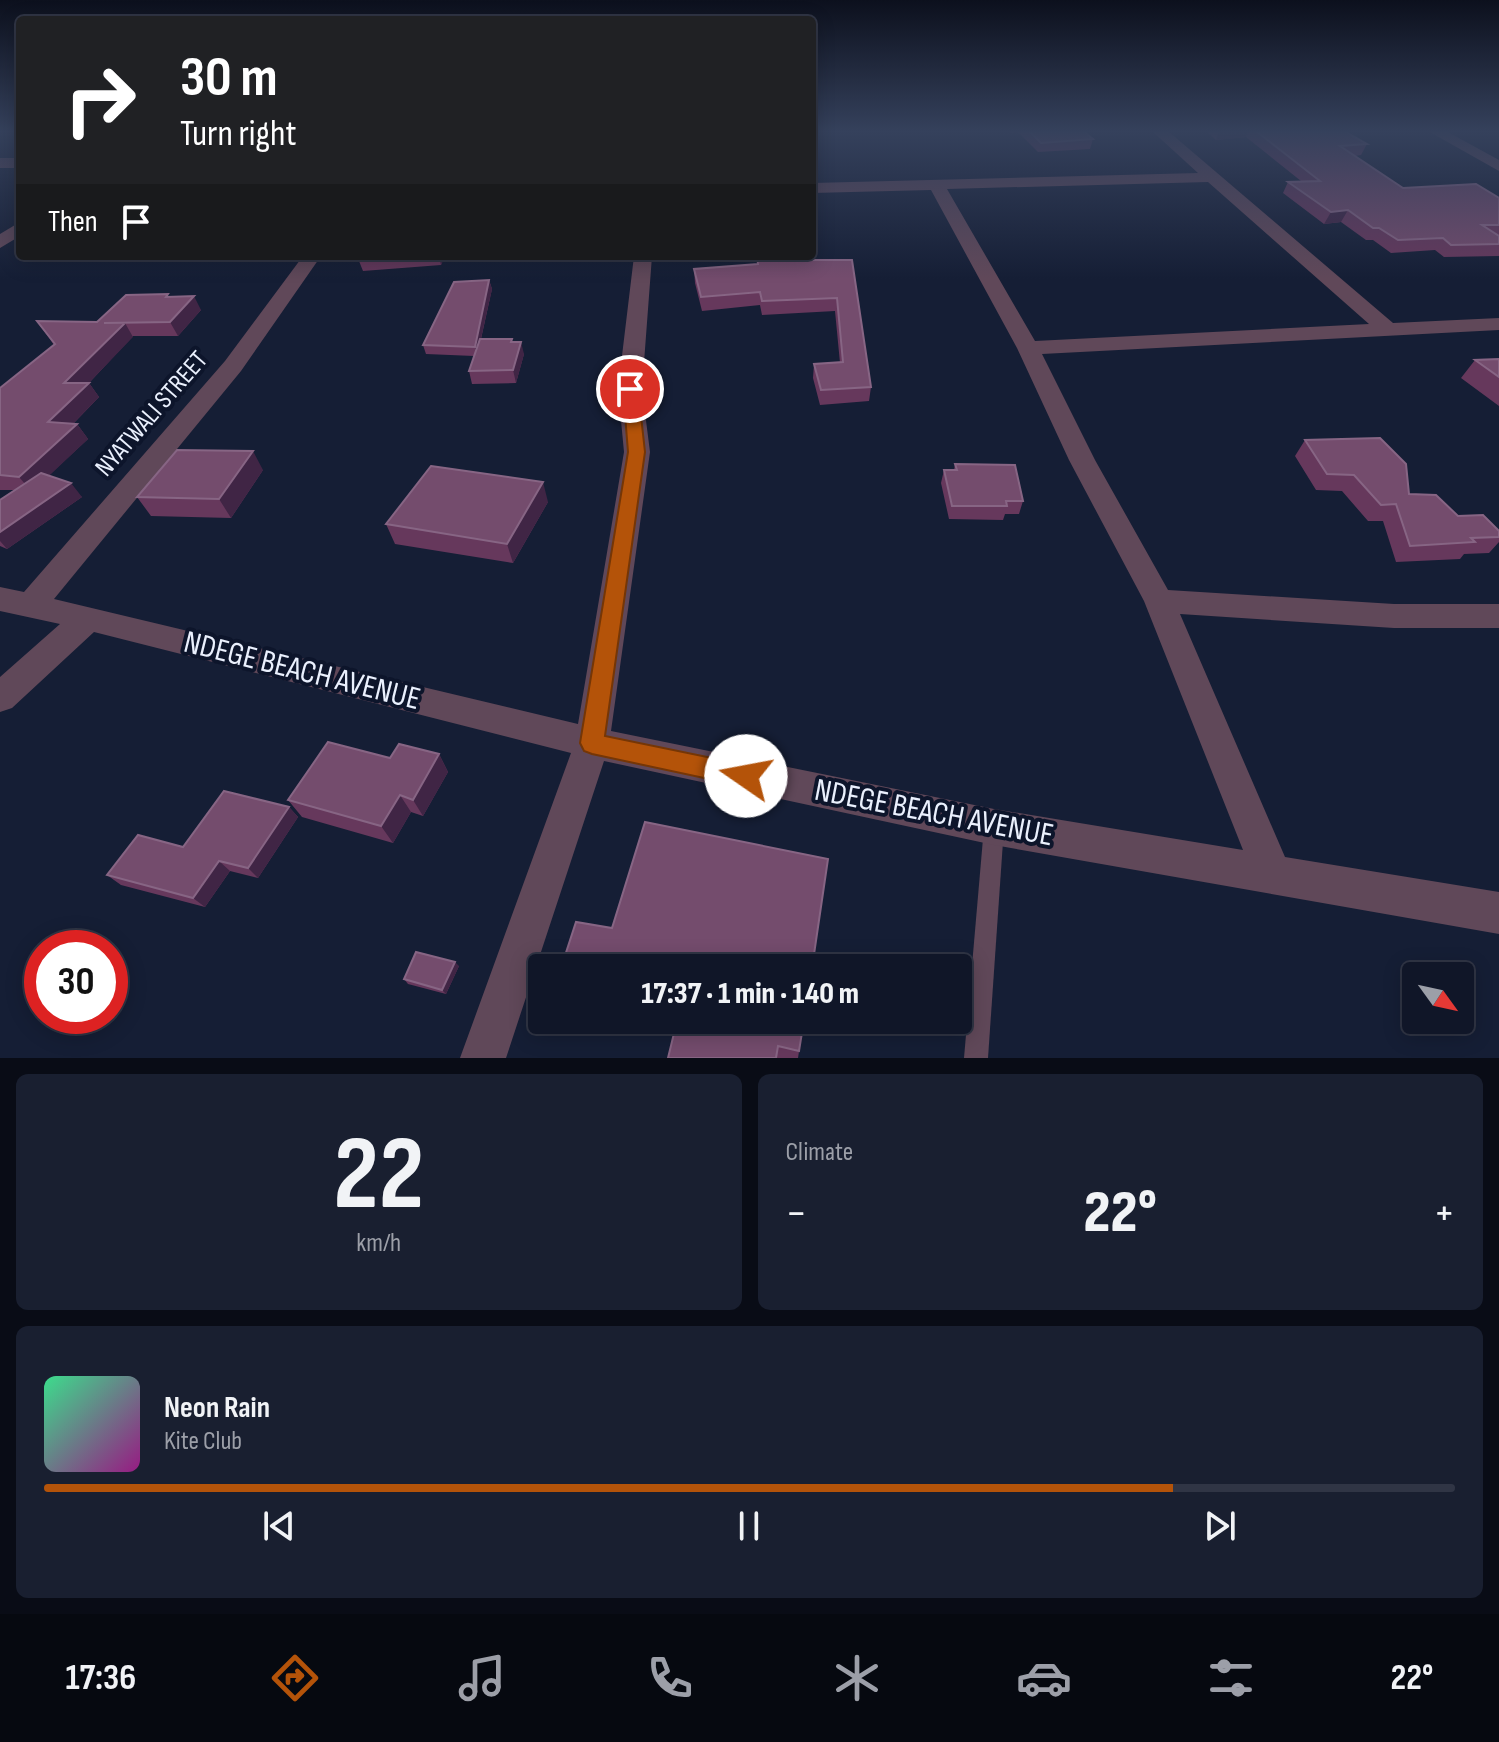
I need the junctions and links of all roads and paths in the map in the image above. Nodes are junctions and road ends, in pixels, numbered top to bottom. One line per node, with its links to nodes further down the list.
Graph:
1 (1110, 180): 3 (street)
2 (1217, 180): 10 (street)
3 (937, 186): 4 (street); 11 (street)
4 (816, 188)
5 (16, 230): 6 (street)
6 (0, 243)
7 (309, 260): 13 (street, NYATWALI STREET)
8 (643, 260): 17 (street)
9 (1499, 324): 10 (street)
10 (1386, 328): 11 (street)
11 (1028, 348): 12 (street)
12 (1159, 601): 14 (street); 19 (street)
13 (15, 603): 15 (street, NDEGE BEACH AVENUE)
14 (1499, 616)
15 (88, 618): 16 (street); 17 (street, NDEGE BEACH AVENUE)
16 (0, 698)
17 (592, 743): 18 (street, NDEGE BEACH AVENUE); 21 (street)
18 (994, 827): 19 (street, NDEGE BEACH AVENUE); 22 (lane)
19 (1271, 872): 20 (street, NDEGE BEACH AVENUE)
20 (1499, 913)
21 (483, 1058)
22 (976, 1058)

